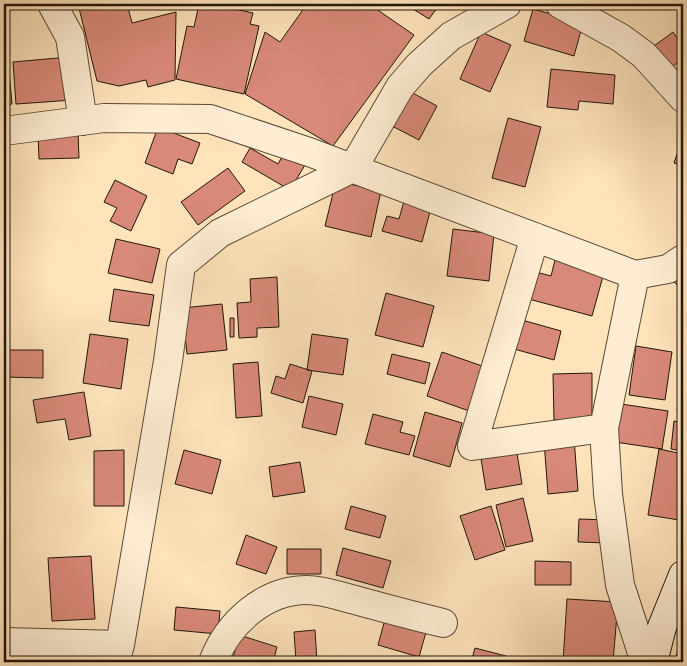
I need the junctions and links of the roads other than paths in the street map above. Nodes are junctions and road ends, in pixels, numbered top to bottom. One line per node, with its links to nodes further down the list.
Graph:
1 (52, 4): 5 (street)
2 (507, 4): 7 (street)
3 (560, 4): 4 (street)
4 (683, 98)
5 (83, 120): 6 (street); 7 (street)
6 (4, 131)
7 (353, 168): 8 (street); 15 (street)
8 (535, 237): 10 (street); 11 (street)
9 (683, 258): 10 (street)
10 (635, 275): 11 (street)
11 (604, 428): 17 (street)
12 (683, 574): 18 (street)
13 (443, 623): 16 (street)
14 (4, 642): 15 (street)
15 (117, 653)
16 (213, 662)
17 (645, 662)
18 (653, 662)

